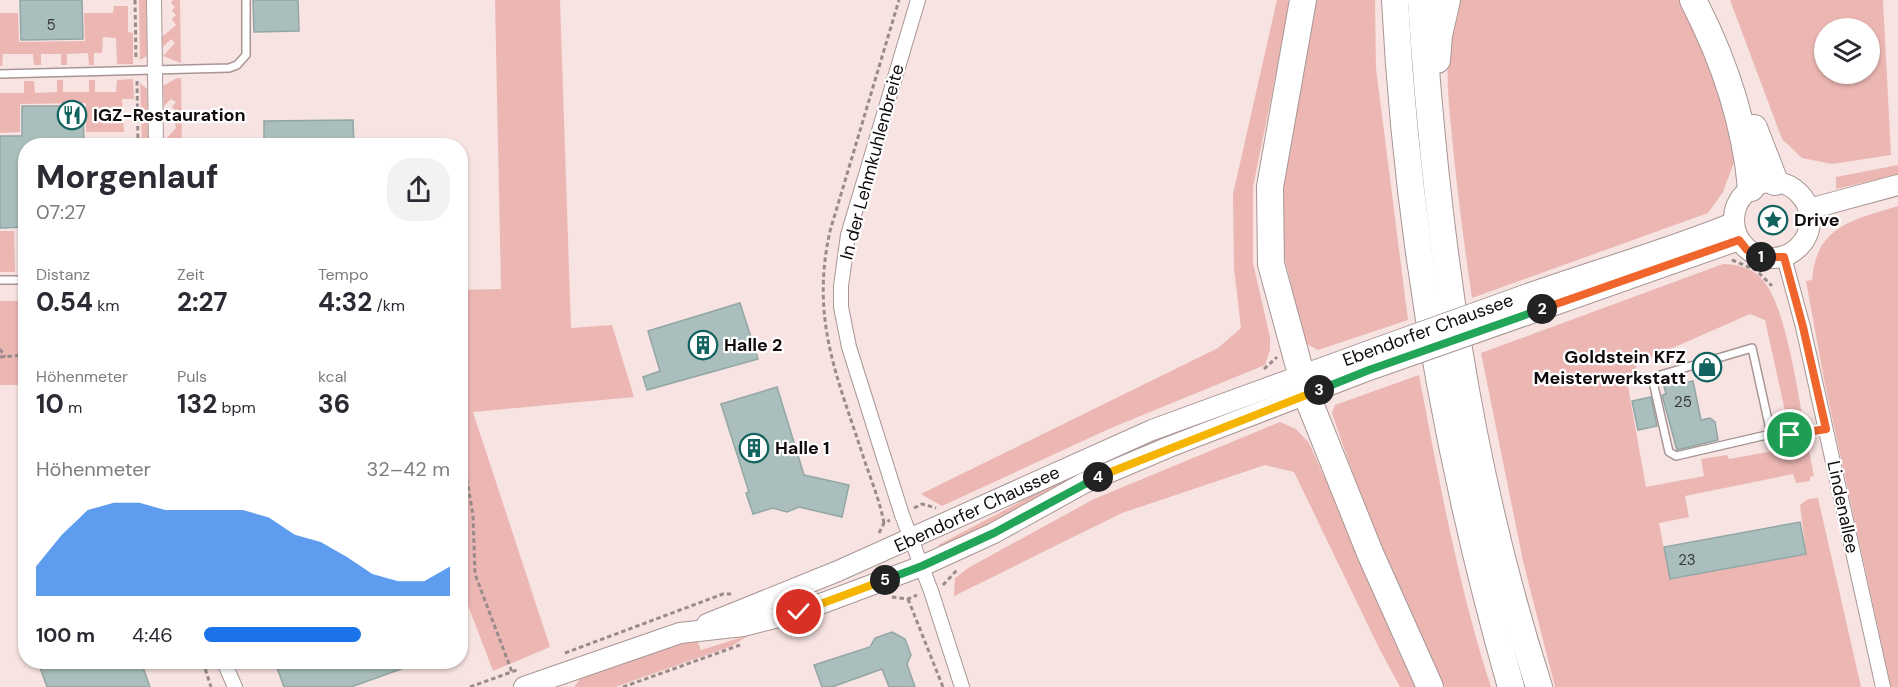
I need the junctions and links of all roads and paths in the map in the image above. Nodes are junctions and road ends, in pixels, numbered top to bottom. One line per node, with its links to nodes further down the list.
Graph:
1 (154, 0): 10 (street)
2 (246, 0): 10 (lane)
3 (918, 0): 32 (street, In der Lehmkuhlenbreite)
4 (1303, 0): 27 (highway)
5 (1395, 0): 49 (highway)
6 (1421, 0): 13 (highway)
7 (1447, 0): 13 (highway)
8 (1693, 0): 14 (highway)
9 (1710, 0): 14 (highway)
10 (155, 72): 11 (lane); 12 (street)
11 (0, 74)
12 (156, 138)
13 (1432, 161): 50 (highway)
14 (1763, 185): 16 (main road); 17 (main road)
15 (1898, 185): 16 (main road)
16 (1809, 209): 18 (main road)
17 (1736, 232): 18 (main road); 27 (main road, Ebendorfer Chaussee, bridge)
18 (1784, 257): 28 (street, Lindenallee)
19 (0, 280): 20 (lane)
20 (18, 280)
21 (0, 349): 25 (path)
22 (18, 356): 25 (path)
23 (1281, 356): 26 (path)
24 (0, 357): 25 (path)
25 (5, 357)
26 (1258, 375)
27 (1303, 386): 34 (main road, Ebendorfer Chaussee); 35 (main road, Ebendorfer Chaussee); 48 (highway)
28 (1826, 429): 29 (lane); 51 (street, Lindenallee)
29 (1771, 434): 29 (lane)
30 (468, 490): 42 (path)
31 (946, 508): 32 (path, Ebendorfer Chaussee)
32 (902, 515): 33 (path, Ebendorfer Chaussee); 34 (street, In der Lehmkuhlenbreite)
33 (878, 534)
34 (911, 539): 35 (street, In der Lehmkuhlenbreite); 38 (main road, Ebendorfer Chaussee)
35 (922, 566): 38 (main road, Ebendorfer Chaussee); 47 (street, In der Lehmkuhlenbreite)
36 (734, 594): 39 (path)
37 (908, 599): 46 (path)
38 (696, 629): 42 (main road, Ebendorfer Chaussee)
39 (557, 656)
40 (206, 669): 43 (path)
41 (227, 669): 44 (street)
42 (520, 676): 45 (path)
43 (212, 687)
44 (235, 687)
45 (470, 687)
46 (943, 687)
47 (962, 687)
48 (1430, 687)
49 (1511, 687)
50 (1539, 687)
51 (1883, 687)

